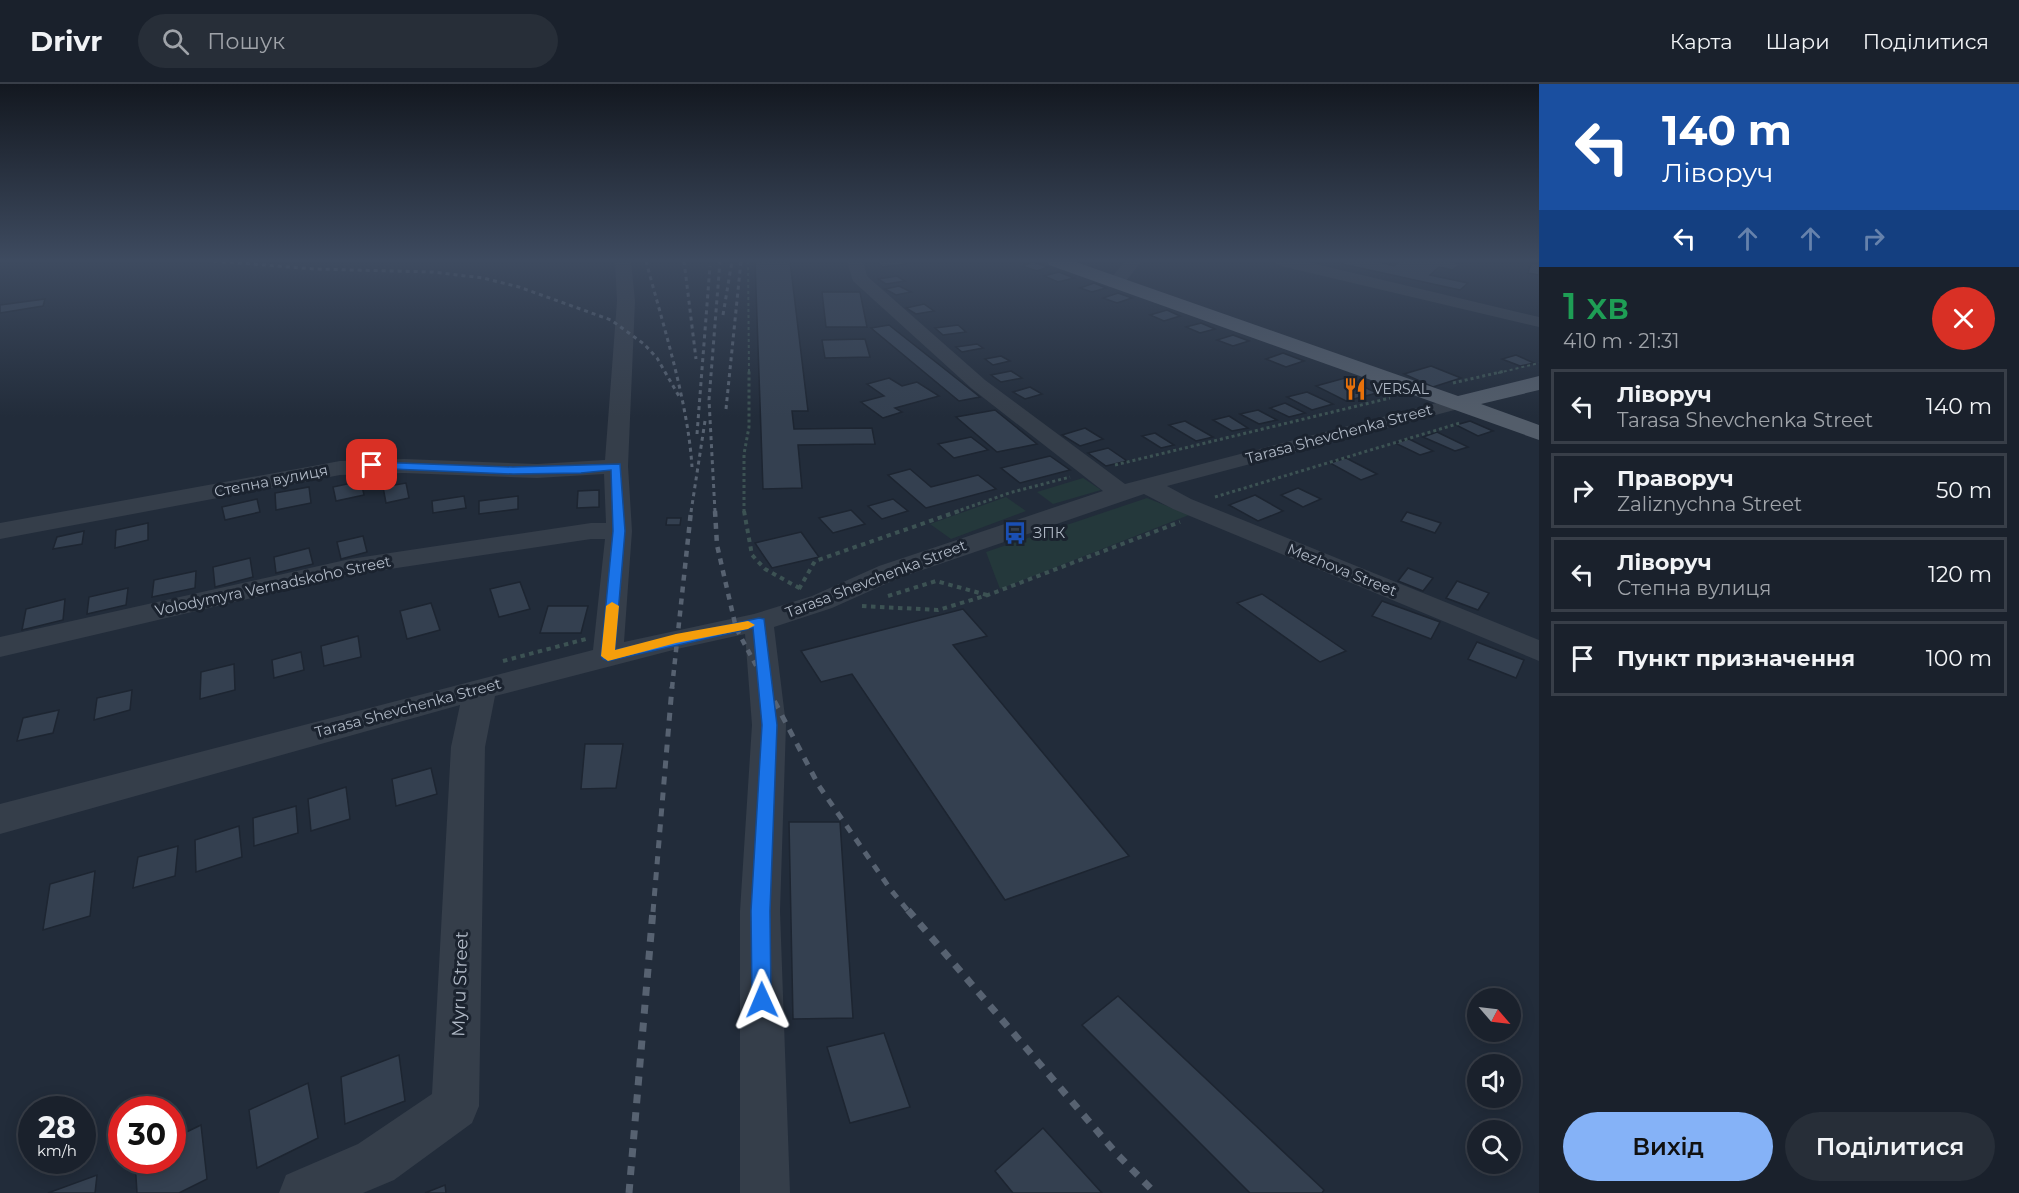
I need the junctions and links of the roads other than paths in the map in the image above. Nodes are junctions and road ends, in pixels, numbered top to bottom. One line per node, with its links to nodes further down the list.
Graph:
1 (625, 313): 9 (street)
2 (896, 313): 10 (street, Mezhova Street)
3 (1198, 313): 7 (main road)
4 (1500, 313): 5 (street)
5 (1539, 322)
6 (1539, 383): 7 (main road, Tarasa Shevchenka Street)
7 (1455, 404): 8 (main road); 10 (street, Tarasa Shevchenka Street)
8 (1539, 433)
9 (616, 466): 11 (street, Степна вулиця); 12 (street)
10 (1134, 489): 13 (street, Tarasa Shevchenka Street); 15 (street, Mezhova Street)
11 (0, 531)
12 (619, 531): 14 (street, Volodymyra Vernadskoho Street); 16 (street)
13 (759, 622): 16 (street, Tarasa Shevchenka Street); 20 (street)
14 (0, 647)
15 (1539, 651)
16 (608, 656): 17 (street, Tarasa Shevchenka Street)
17 (480, 689): 18 (street, Tarasa Shevchenka Street); 19 (street, Myru Street)
18 (0, 819)
19 (304, 1193)
20 (765, 1193)

